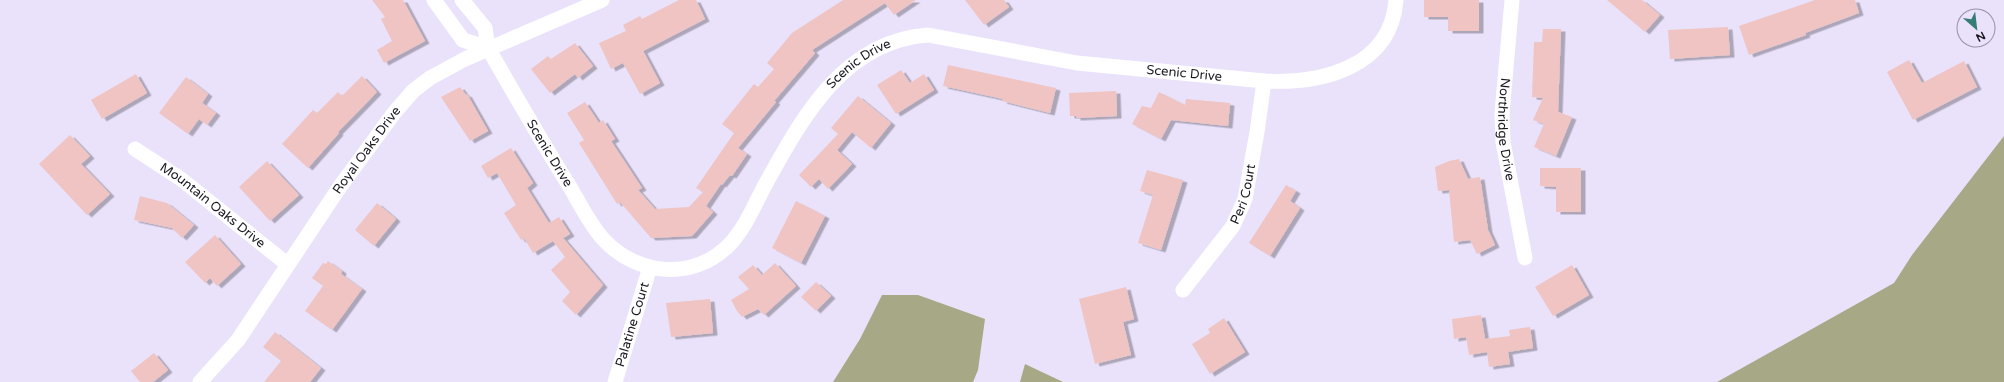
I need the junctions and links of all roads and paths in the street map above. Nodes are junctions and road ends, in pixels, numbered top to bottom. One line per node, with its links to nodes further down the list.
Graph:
1 (434, 0): 6 (street)
2 (462, 0): 6 (street, Scenic Drive)
3 (602, 0): 6 (street, Royal Oaks Drive)
4 (1396, 0): 7 (street, Scenic Drive)
5 (1512, 0): 9 (street, Northridge Drive)
6 (488, 48): 10 (street, Royal Oaks Drive); 11 (street, Scenic Drive)
7 (1264, 82): 11 (street, Scenic Drive); 12 (street, Peri Court)
8 (135, 149): 10 (street, Mountain Oaks Drive)
9 (1525, 258)
10 (287, 264): 13 (street, Royal Oaks Drive)
11 (650, 267): 14 (street, Palatine Court)
12 (1183, 290)
13 (200, 382)
14 (615, 382)

